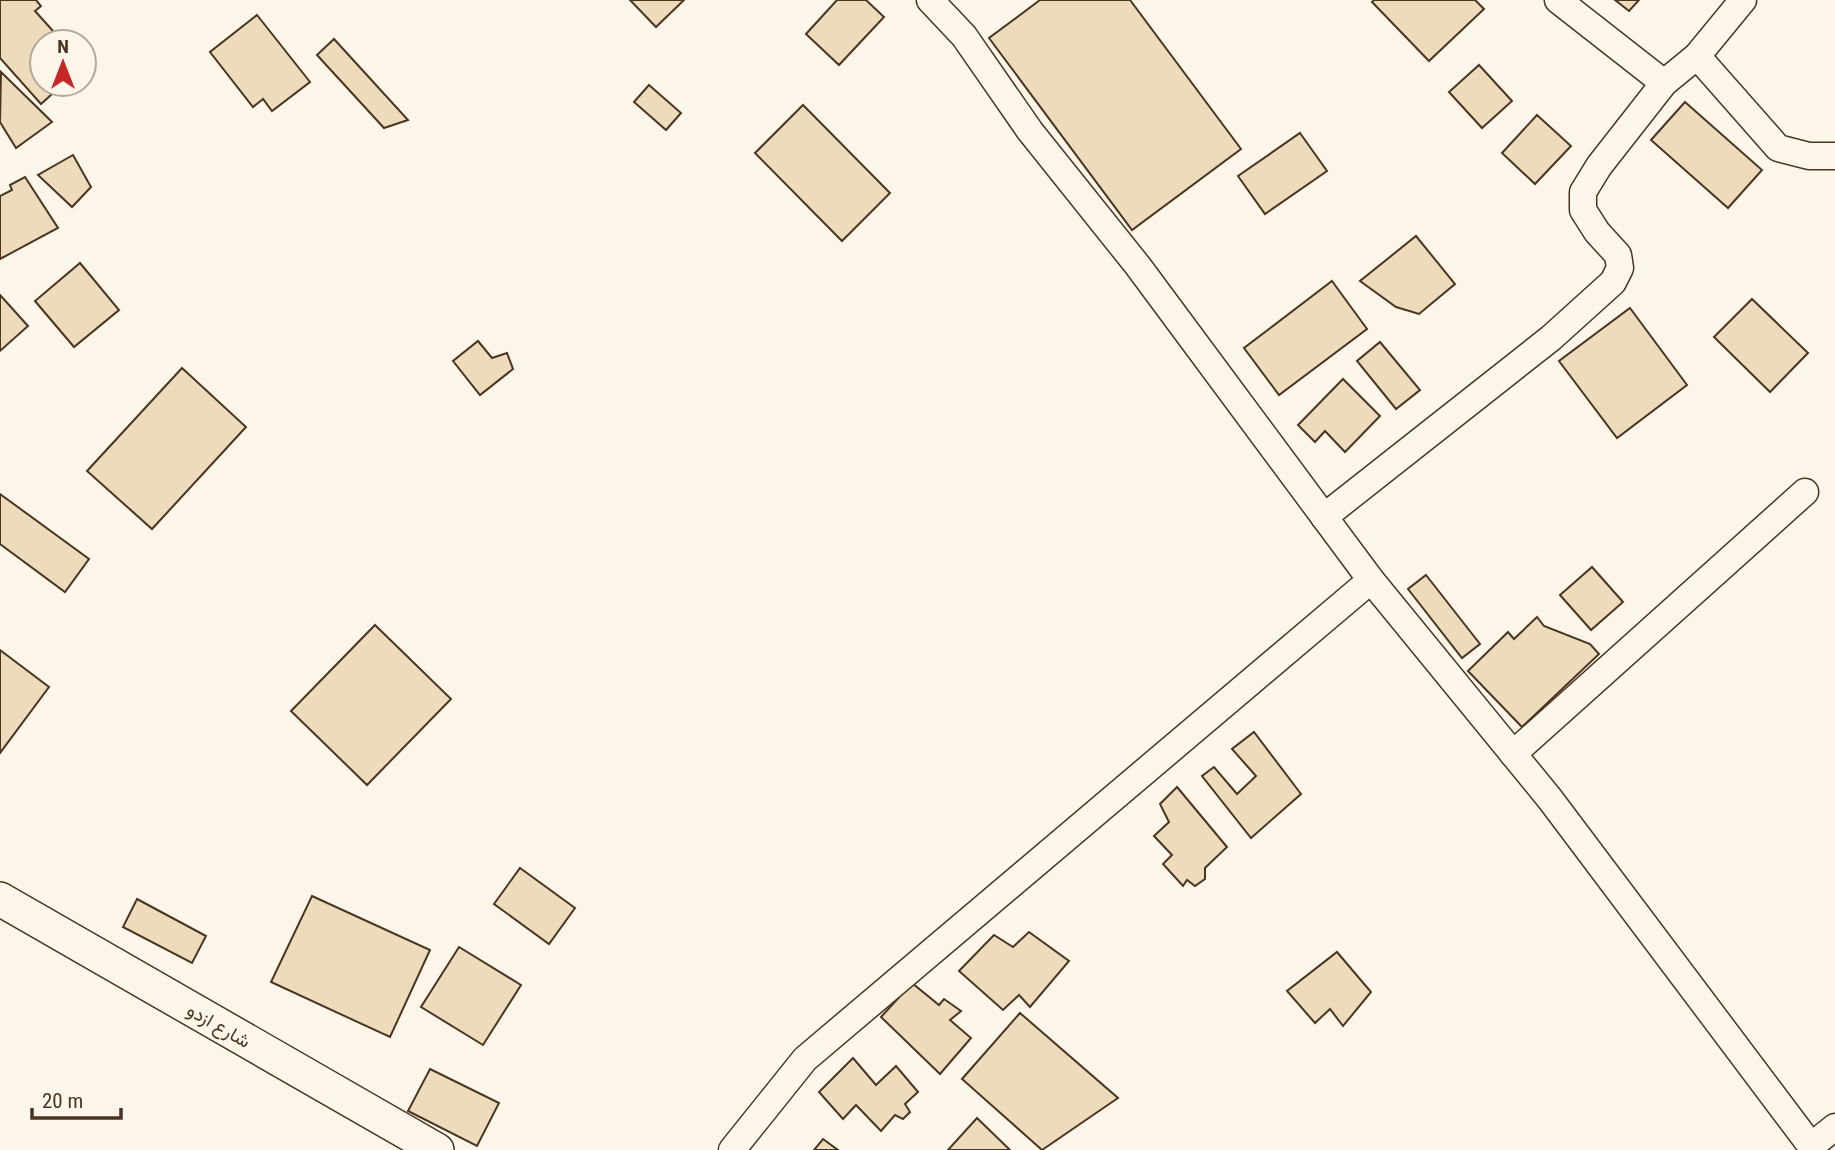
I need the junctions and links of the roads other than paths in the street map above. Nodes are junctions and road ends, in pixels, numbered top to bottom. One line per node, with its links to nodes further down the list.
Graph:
1 (930, 0): 8 (street)
2 (1558, 0): 5 (street)
3 (1743, 0): 4 (street)
4 (1697, 56): 5 (street); 6 (street)
5 (1664, 83): 8 (street)
6 (1835, 156)
7 (1805, 492): 10 (street)
8 (1324, 517): 9 (street)
9 (1371, 580): 10 (street); 15 (street)
10 (1513, 754): 13 (street)
11 (0, 899): 14 (street, شارع ازدو)
12 (1835, 1127): 13 (street)
13 (1813, 1148)
14 (437, 1150)
15 (732, 1150)

